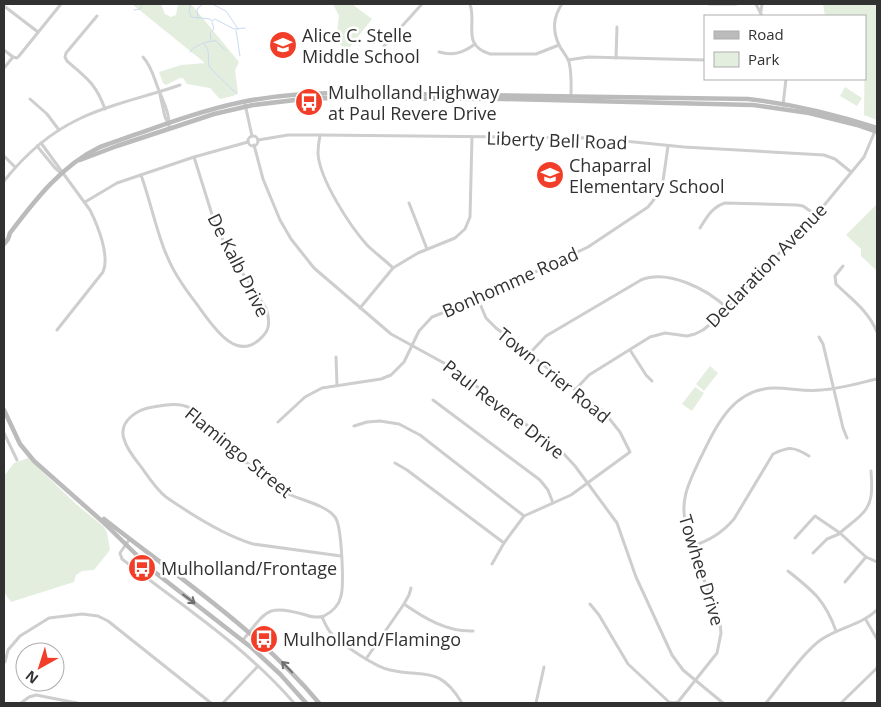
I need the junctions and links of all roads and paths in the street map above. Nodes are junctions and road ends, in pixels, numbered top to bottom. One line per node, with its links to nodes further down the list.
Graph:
1 (55, 4): 9 (street)
2 (422, 4): 17 (street)
3 (470, 4): 15 (street)
4 (562, 4): 16 (street)
5 (710, 4): 6 (street)
6 (736, 4)
7 (756, 4): 8 (street); 11 (street)
8 (761, 4): 11 (street)
9 (60, 5): 14 (street)
10 (4, 6): 14 (street)
11 (761, 14)
12 (97, 16): 33 (street)
13 (617, 27): 22 (street)
14 (38, 32): 20 (street)
15 (475, 44): 16 (street); 19 (street)
16 (559, 44): 23 (street)
17 (384, 46)
18 (4, 50): 20 (street)
19 (439, 52)
20 (13, 57): 25 (street)
21 (143, 57): 28 (street)
22 (616, 58): 23 (street); 24 (street)
23 (568, 60): 29 (street)
24 (704, 60)
25 (4, 68)
26 (786, 80): 32 (street)
27 (180, 85): 28 (street)
28 (159, 92): 33 (street); 34 (street)
29 (571, 98): 31 (main road); 32 (main road); 34 (main road)
30 (30, 99): 35 (street)
31 (245, 106): 34 (main road); 38 (street)
32 (783, 106): 36 (main road)
33 (105, 109): 35 (street)
34 (170, 125): 50 (main road)
35 (59, 130): 42 (street)
36 (876, 130): 49 (street, Declaration Avenue)
37 (320, 135): 39 (street, Liberty Bell Road); 40 (street, Liberty Bell Road); 62 (street)
38 (252, 136): 40 (street); 41 (street)
39 (472, 138): 45 (street, Liberty Bell Road); 60 (street)
40 (258, 140): 44 (street)
41 (248, 142): 44 (street); 47 (street)
42 (41, 143): 43 (street); 50 (street)
43 (37, 146): 48 (street); 50 (street)
44 (254, 146): 64 (street, Paul Revere Drive)
45 (668, 146): 49 (street, Liberty Bell Road); 63 (street, Bonhomme Road)
46 (4, 156): 48 (street)
47 (194, 157): 51 (street); 51 (street, De Kalb Drive)
48 (15, 167): 52 (street)
49 (851, 172): 55 (street, Declaration Avenue)
50 (62, 174): 53 (street); 57 (main road)
51 (141, 175): 53 (street)
52 (4, 181)
53 (85, 202): 66 (street)
54 (409, 203): 60 (street)
55 (816, 215): 56 (street); 65 (street, Declaration Avenue)
56 (700, 228)
57 (10, 233): 58 (main road); 59 (main road)
58 (4, 236)
59 (4, 244)
60 (427, 249): 62 (street)
61 (843, 266): 67 (street)
62 (394, 268): 64 (street)
63 (478, 299): 69 (street, Bonhomme Road); 71 (street, Town Crier Road)
64 (360, 308): 69 (street, Paul Revere Drive)
65 (727, 308): 70 (street, Declaration Avenue); 71 (street)
66 (58, 330)
67 (877, 332)
68 (819, 337): 76 (street)
69 (413, 345): 75 (street, Bonhomme Road); 88 (street, Paul Revere Drive)
70 (630, 350): 74 (street); 77 (street, Declaration Avenue)
71 (528, 354): 77 (street, Town Crier Road)
72 (336, 357): 75 (street)
73 (877, 379): 76 (street, Towhee Drive)
74 (652, 382)
75 (337, 385): 80 (street, Bonhomme Road)
76 (833, 388): 83 (street); 97 (street, Towhee Drive)
77 (575, 390): 88 (street, Town Crier Road)
78 (434, 400): 89 (street)
79 (4, 410): 90 (main road)
80 (278, 422)
81 (354, 426): 91 (street)
82 (4, 433): 85 (street)
83 (847, 438)
84 (810, 456): 97 (street)
85 (17, 460)
86 (395, 464): 95 (street)
87 (871, 471): 92 (street)
88 (588, 484): 89 (street); 121 (street, Paul Revere Drive)
89 (553, 503): 91 (street)
90 (83, 504): 94 (main road); 96 (main road)
91 (524, 516): 95 (street)
92 (840, 533): 93 (street); 98 (street); 100 (street)
93 (794, 538)
94 (129, 540): 96 (street); 113 (main road)
95 (504, 542): 102 (street)
96 (126, 544): 115 (main road, one-way to 115); 118 (street)
97 (692, 546): 121 (street, Towhee Drive)
98 (813, 553)
99 (341, 556): 99 (street, Flamingo Street); 109 (street, Flamingo Street)
100 (866, 557): 101 (street); 104 (street)
101 (877, 562)
102 (492, 564)
103 (788, 571): 112 (street)
104 (845, 582)
105 (411, 588): 106 (street)
106 (404, 604): 111 (street); 116 (street)
107 (590, 604): 131 (street)
108 (877, 610): 110 (street)
109 (322, 617): 113 (street); 116 (street)
110 (866, 620): 112 (street); 114 (street)
111 (473, 631)
112 (836, 631): 133 (street)
113 (249, 632): 115 (street); 128 (main road, one-way to 113)
114 (877, 639)
115 (242, 640): 127 (main road)
116 (366, 659): 129 (street)
117 (5, 662): 124 (street)
118 (258, 666): 125 (street); 126 (street)
119 (544, 668): 130 (street)
120 (877, 668): 134 (street)
121 (696, 681): 131 (street); 132 (street, Paul Revere Drive)
122 (21, 703): 123 (street)
123 (77, 703)
124 (211, 703)
125 (223, 703)
126 (294, 703)
127 (306, 703)
128 (319, 703)
129 (462, 703)
130 (536, 703)
131 (674, 703)
132 (723, 703)
133 (766, 703)
134 (841, 703)

